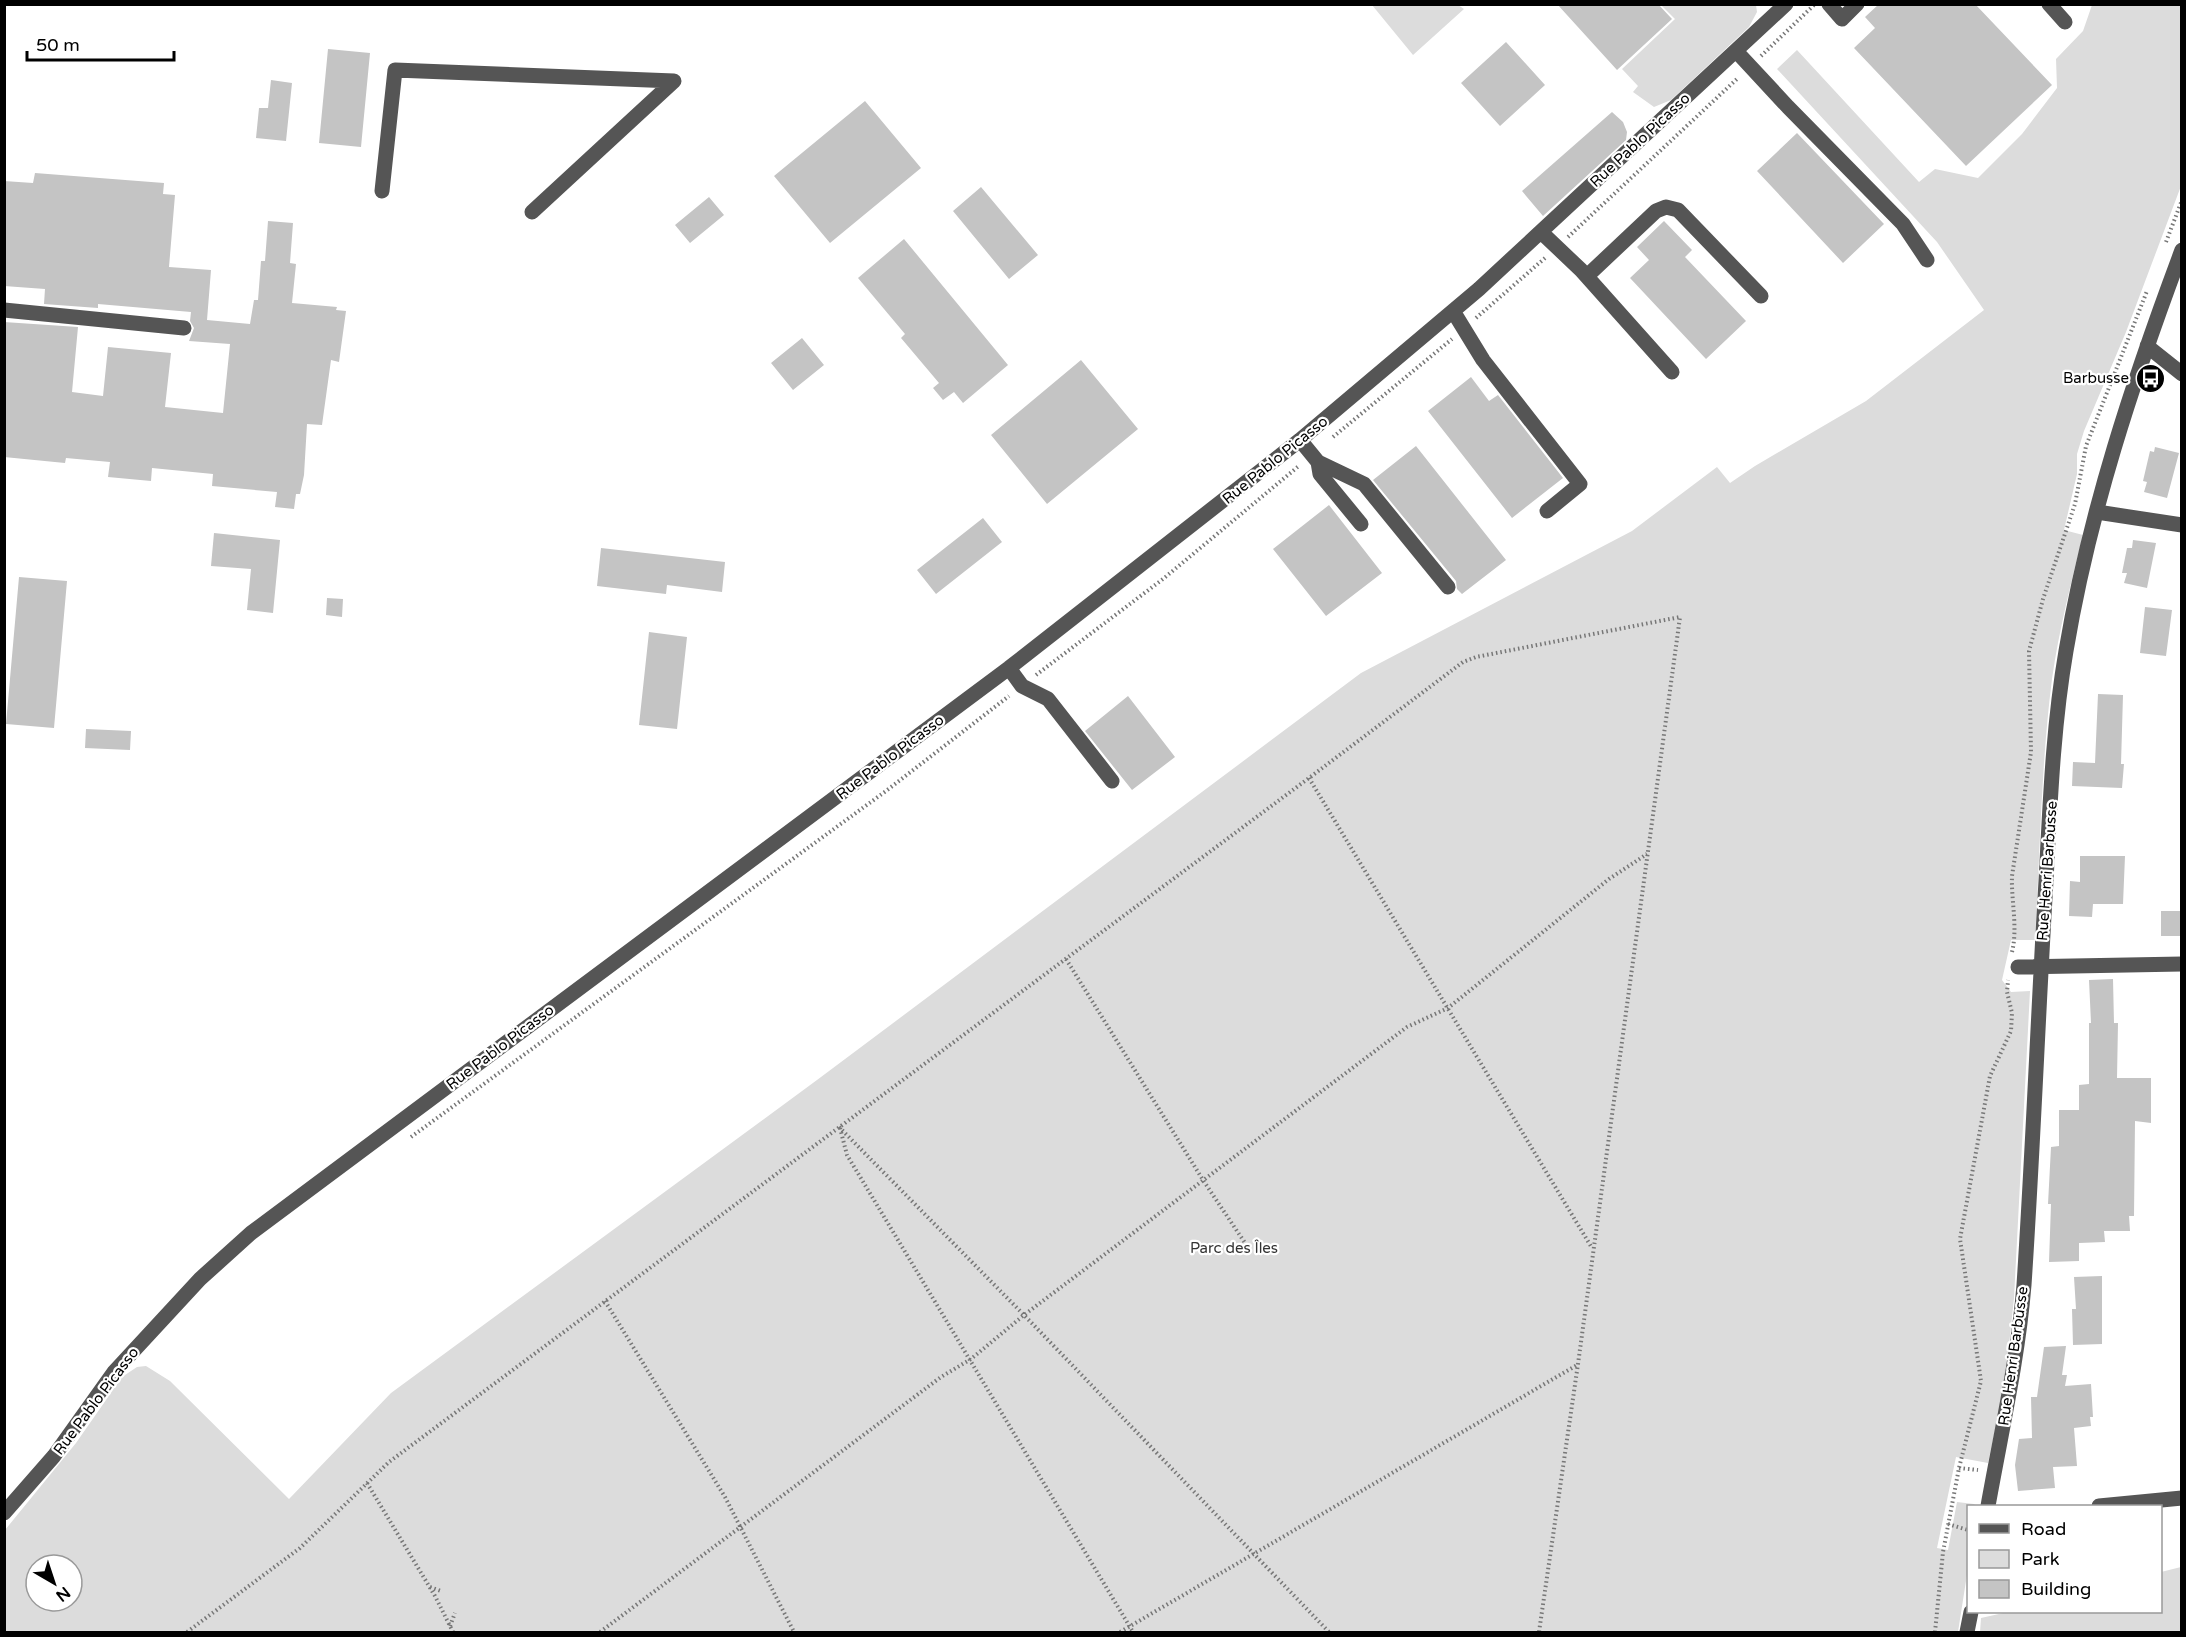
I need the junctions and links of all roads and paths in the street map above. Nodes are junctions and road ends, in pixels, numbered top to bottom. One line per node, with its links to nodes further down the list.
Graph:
1 (1829, 4): 2 (street)
2 (1857, 4)
3 (2049, 4): 5 (street)
4 (1782, 6): 6 (street, Rue Pablo Picasso)
5 (2065, 22)
6 (1736, 51): 10 (street, Rue Pablo Picasso); 13 (street)
7 (382, 191): 9 (street)
8 (2181, 201): 11 (path)
9 (532, 212)
10 (1541, 232): 14 (street); 18 (street, Rue Pablo Picasso)
11 (2164, 248)
12 (2181, 250): 20 (street, Rue Henri Barbusse)
13 (1927, 260)
14 (1587, 276): 16 (street); 21 (street)
15 (2148, 288): 36 (path)
16 (1761, 296)
17 (4, 310): 19 (street)
18 (1453, 311): 23 (street, Rue Pablo Picasso); 25 (street)
19 (184, 328)
20 (2146, 346): 22 (street); 26 (street, Rue Henri Barbusse)
21 (1672, 372)
22 (2181, 374)
23 (1300, 440): 24 (street); 30 (street, Rue Pablo Picasso)
24 (1318, 462): 27 (street); 29 (street)
25 (1547, 511)
26 (2097, 512): 28 (street); 37 (street, Rue Henri Barbusse)
27 (1360, 524)
28 (2181, 525)
29 (1448, 587)
30 (1009, 668): 32 (street); 51 (street, Rue Pablo Picasso)
31 (1309, 778): 33 (path); 34 (path); 38 (path)
32 (1112, 781)
33 (1648, 854): 38 (path); 41 (path)
34 (1066, 958): 39 (path); 40 (path)
35 (2181, 964): 37 (street)
36 (2013, 965): 37 (street); 52 (path)
37 (2041, 966): 49 (street, Rue Henri Barbusse)
38 (1448, 1008): 40 (path); 41 (path)
39 (839, 1127): 43 (path); 44 (path); 45 (path)
40 (1203, 1180): 42 (path); 44 (path)
41 (1593, 1248): 46 (path)
42 (1249, 1249)
43 (605, 1301): 47 (path); 53 (path)
44 (1024, 1315): 45 (path); 55 (path)
45 (971, 1359): 53 (path); 61 (path)
46 (1578, 1364): 55 (path); 69 (path)
47 (367, 1483): 56 (path); 62 (path)
48 (2181, 1498): 50 (street)
49 (1988, 1505)
50 (2109, 1505)
51 (4, 1513)
52 (1948, 1524): 54 (path); 70 (path)
53 (742, 1527): 64 (path); 65 (path)
54 (1967, 1530)
55 (1253, 1556): 61 (path); 68 (path)
56 (429, 1587): 57 (path); 60 (path)
57 (441, 1591)
58 (455, 1613): 60 (path)
59 (1971, 1613): 71 (street)
60 (449, 1627): 63 (path)
61 (1130, 1627): 66 (path); 67 (path)
62 (187, 1632)
63 (453, 1632)
64 (600, 1632)
65 (794, 1632)
66 (1120, 1632)
67 (1133, 1632)
68 (1329, 1632)
69 (1539, 1632)
70 (1935, 1632)
71 (1967, 1632)

